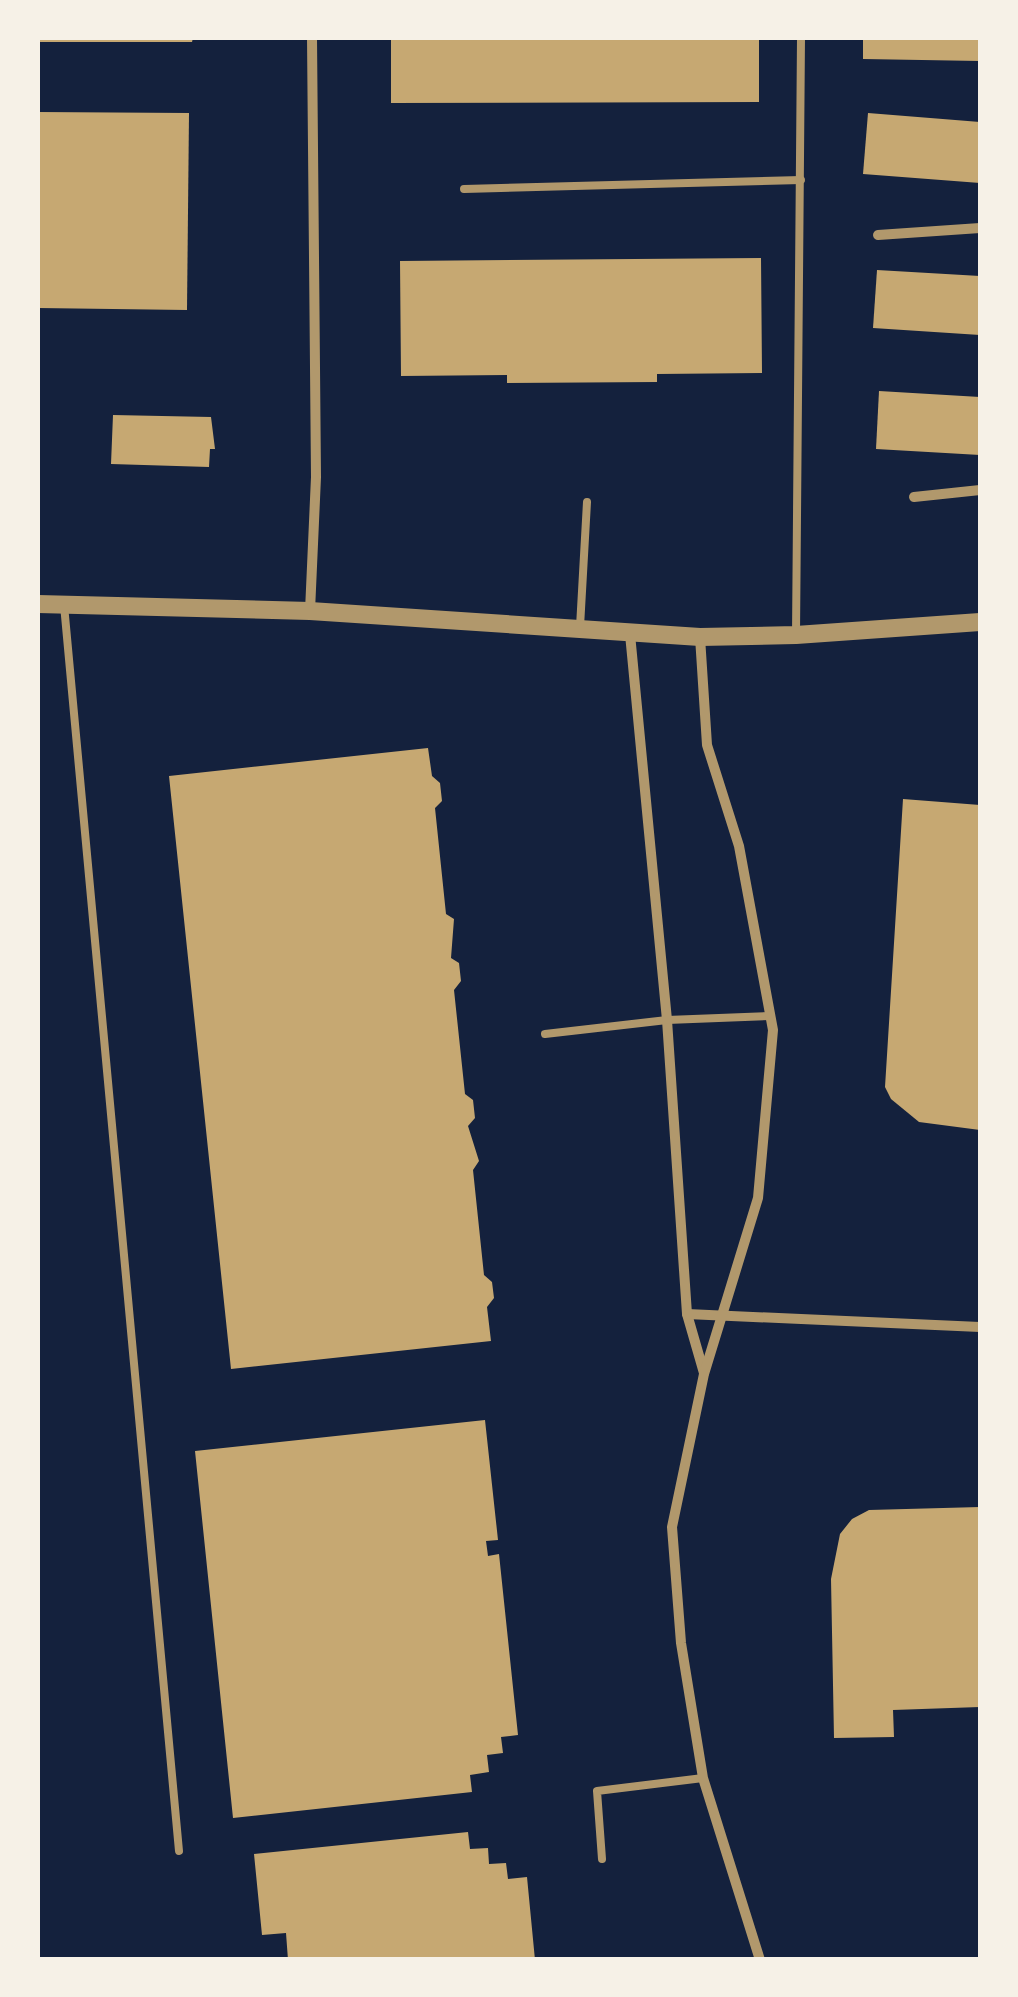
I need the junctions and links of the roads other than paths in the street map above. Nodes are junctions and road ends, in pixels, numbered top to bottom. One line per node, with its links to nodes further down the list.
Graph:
1 (312, 38): 12 (street)
2 (801, 38): 3 (lane)
3 (801, 180): 4 (lane); 16 (lane)
4 (464, 189)
5 (980, 228): 6 (street)
6 (878, 235)
7 (980, 490): 8 (street)
8 (914, 496)
9 (588, 502): 14 (lane)
10 (38, 604): 11 (street)
11 (64, 605): 12 (street); 26 (lane)
12 (310, 612): 14 (street)
13 (980, 622): 16 (street)
14 (580, 631): 15 (street)
15 (630, 634): 17 (street); 19 (street)
16 (796, 635): 17 (street)
17 (700, 637): 18 (street)
18 (771, 1016): 19 (lane); 22 (street)
19 (667, 1020): 20 (lane); 21 (street)
20 (545, 1034)
21 (686, 1314): 22 (street); 24 (street)
22 (722, 1316): 23 (street); 24 (street)
23 (980, 1327)
24 (704, 1374): 25 (street)
25 (703, 1778): 27 (lane); 28 (street)
26 (179, 1851)
27 (602, 1859)
28 (760, 1960)

